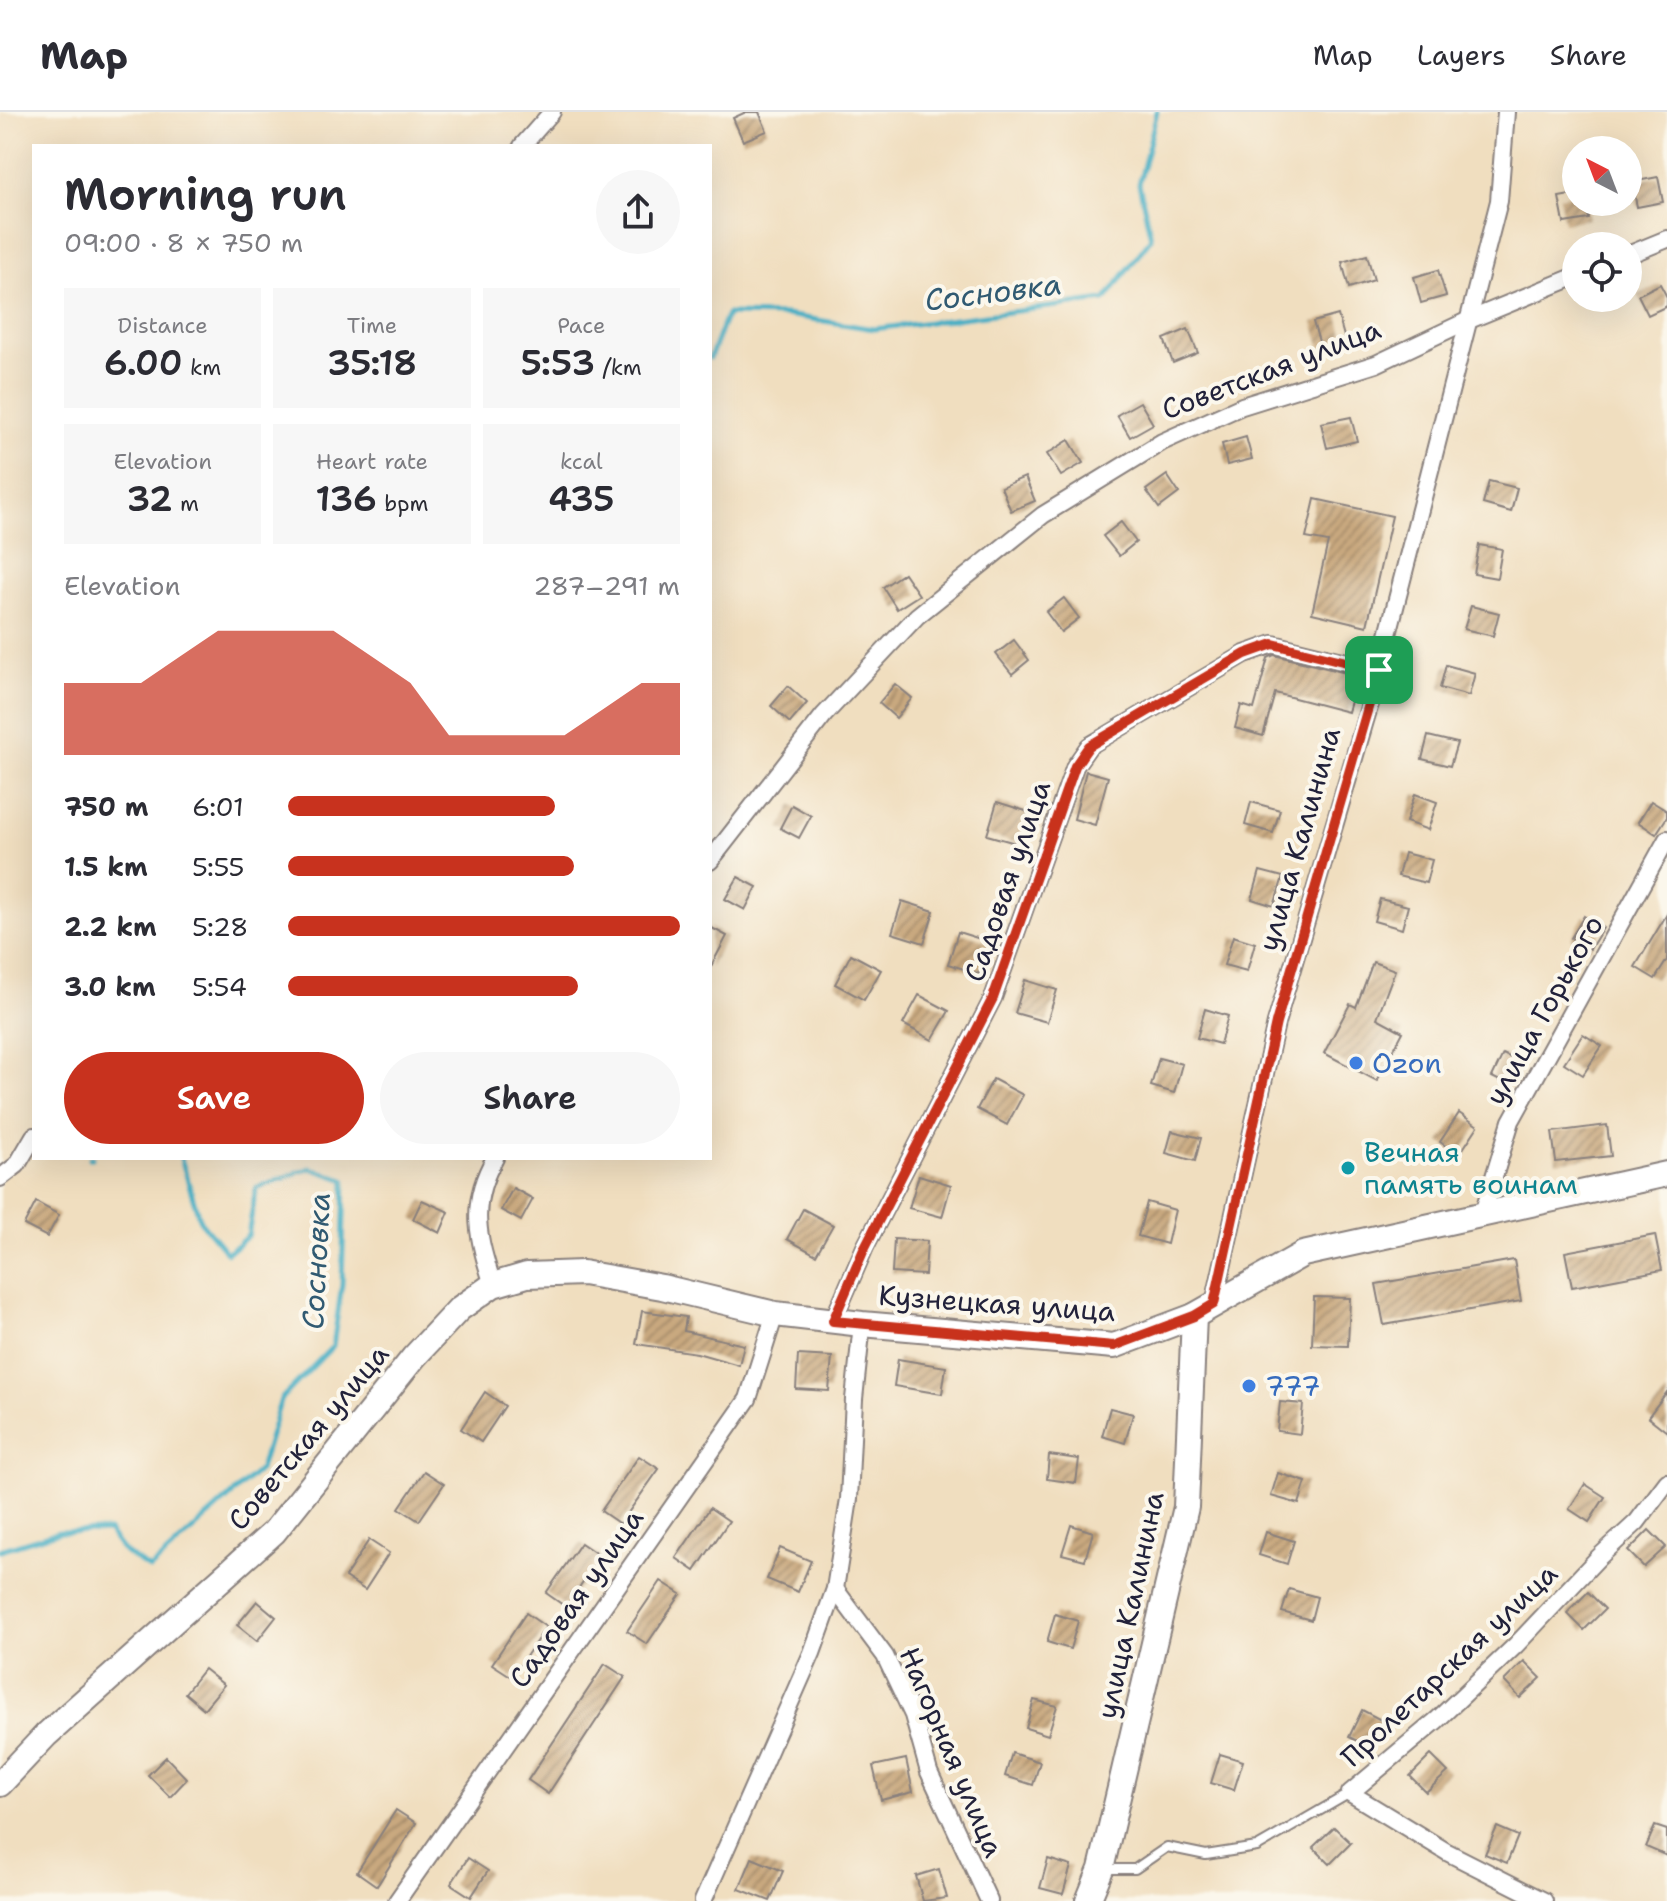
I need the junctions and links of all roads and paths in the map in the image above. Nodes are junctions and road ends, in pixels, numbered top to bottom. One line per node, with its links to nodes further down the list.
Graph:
1 (552, 112): 3 (street)
2 (1506, 112): 7 (street, улица Калинина)
3 (524, 144)
4 (1667, 239): 5 (street)
5 (1642, 249)
6 (1562, 282): 7 (street, Советская улица)
7 (1469, 320): 8 (street, улица Калинина); 10 (street, Советская улица)
8 (1379, 670): 17 (street, улица Калинина); 19 (street, Садовая улица)
9 (1667, 839): 15 (street, улица Горького)
10 (712, 858)
11 (32, 1139): 14 (street)
12 (494, 1160): 16 (street)
13 (1667, 1174): 15 (main road, Кузнецкая улица)
14 (0, 1178)
15 (1483, 1213): 17 (main road, Кузнецкая улица)
16 (493, 1285): 18 (main road, Кузнецкая улица); 23 (main road, Советская улица)
17 (1204, 1310): 20 (main road, Кузнецкая улица); 25 (main road, улица Калинина)
18 (775, 1314): 19 (main road, Кузнецкая улица); 26 (street, Садовая улица)
19 (833, 1321): 20 (main road, Кузнецкая улица)
20 (862, 1324): 22 (street)
21 (1667, 1482): 24 (street, Пролетарская улица)
22 (835, 1589): 27 (street); 28 (street, Нагорная улица)
23 (0, 1784)
24 (1350, 1793): 25 (lane); 30 (street, Пролетарская улица)
25 (1101, 1869): 29 (main road, улица Калинина)
26 (397, 1901)
27 (703, 1901)
28 (989, 1901)
29 (1088, 1901)
30 (1544, 1901)

